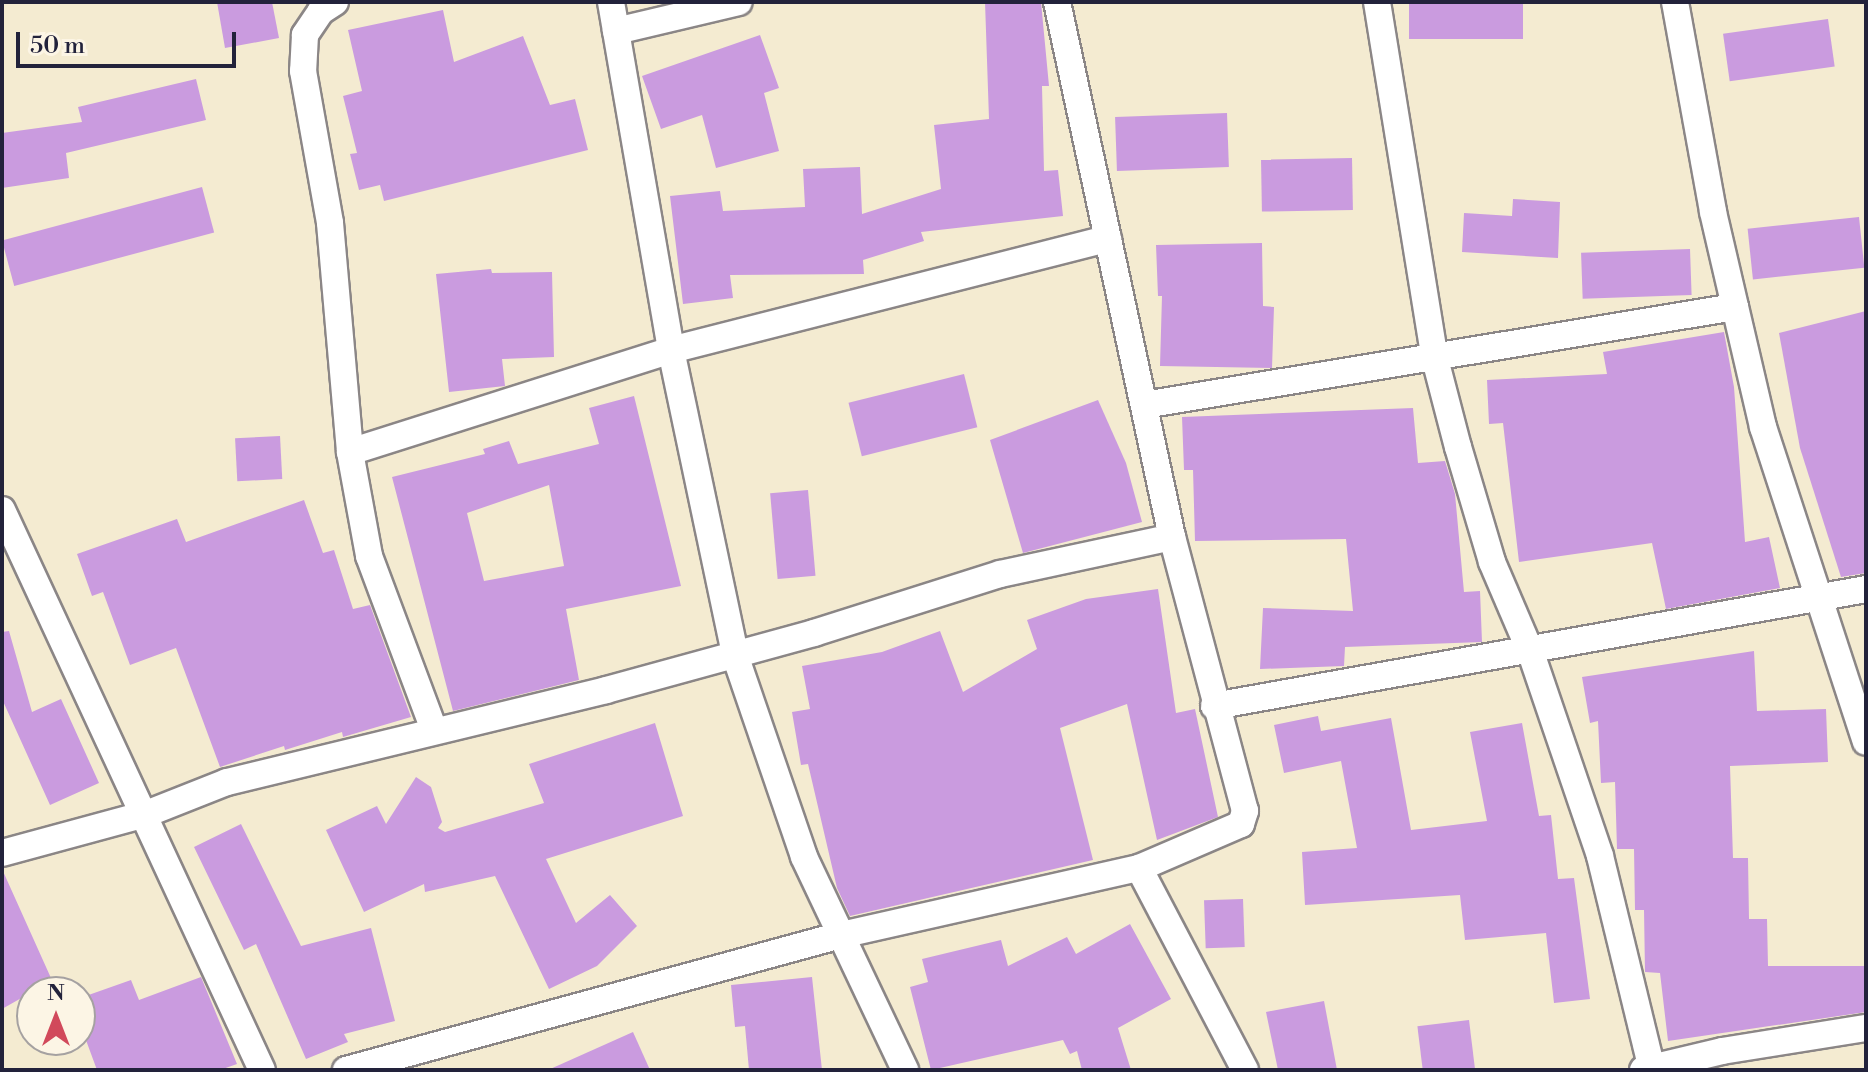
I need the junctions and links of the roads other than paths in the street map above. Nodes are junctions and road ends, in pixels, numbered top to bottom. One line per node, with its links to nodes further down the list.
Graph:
1 (335, 2): 13 (street)
2 (611, 2): 7 (street)
3 (739, 2): 7 (street)
4 (1057, 2): 8 (street)
5 (1377, 2): 11 (street)
6 (1675, 2): 9 (street)
7 (616, 31): 10 (street)
8 (1108, 239): 10 (street); 12 (street)
9 (1735, 307): 11 (street); 18 (street)
10 (671, 350): 13 (street); 20 (street)
11 (1435, 359): 12 (street); 19 (street)
12 (1144, 405): 15 (street)
13 (350, 452): 22 (street)
14 (2, 510): 16 (street)
15 (1172, 537): 20 (street); 21 (street)
16 (9, 543): 24 (street)
17 (1866, 589): 18 (street)
18 (1822, 597): 19 (street); 23 (street)
19 (1531, 653): 21 (street); 29 (street)
20 (735, 655): 22 (street); 27 (street)
21 (1214, 706): 26 (street)
22 (434, 730): 24 (street)
23 (1866, 742)
24 (146, 814): 25 (street); 30 (street)
25 (2, 853)
26 (1139, 868): 27 (street); 33 (street)
27 (841, 935): 31 (street); 32 (street)
28 (1866, 1028): 29 (street)
29 (1649, 1069)
30 (262, 1070)
31 (346, 1070)
32 (905, 1070)
33 (1245, 1070)

